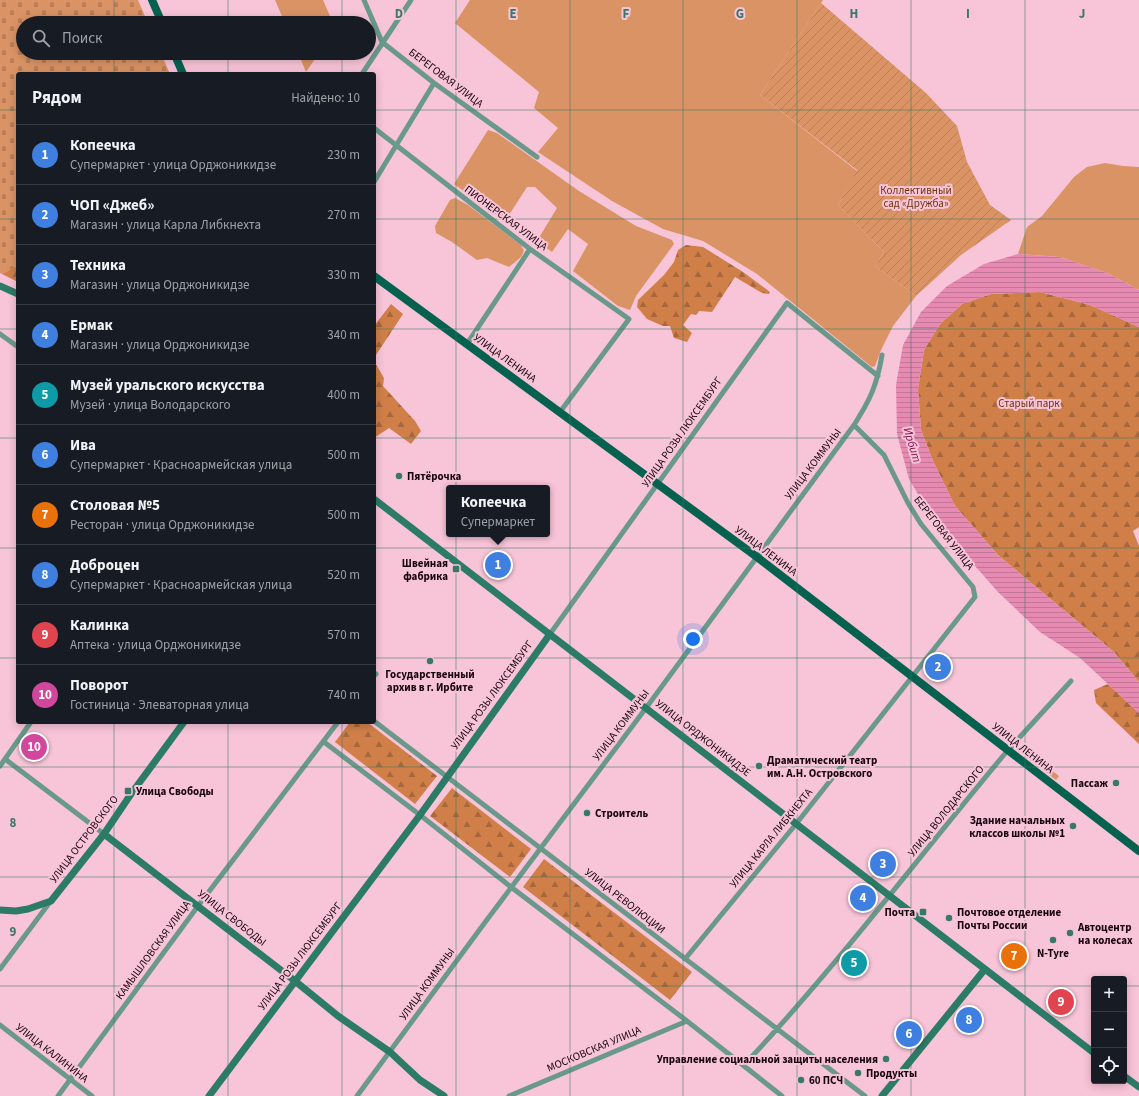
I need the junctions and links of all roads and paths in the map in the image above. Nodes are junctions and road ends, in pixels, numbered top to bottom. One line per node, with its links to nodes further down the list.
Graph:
1 (152, 0): 4 (main road)
2 (364, 0): 5 (street, БЕРЕГОВАЯ УЛИЦА)
3 (411, 0): 7 (street)
4 (159, 16)
5 (371, 16)
6 (376, 28): 7 (street, БЕРЕГОВАЯ УЛИЦА)
7 (382, 42): 8 (street); 13 (street, БЕРЕГОВАЯ УЛИЦА)
8 (376, 52)
9 (177, 60): 11 (main road)
10 (371, 60): 12 (street)
11 (182, 72)
12 (363, 72)
13 (434, 83): 15 (street); 16 (street, БЕРЕГОВАЯ УЛИЦА)
14 (376, 130): 15 (street, ПИОНЕРСКАЯ УЛИЦА)
15 (396, 146): 17 (street); 18 (street, ПИОНЕРСКАЯ УЛИЦА)
16 (537, 157)
17 (376, 179)
18 (530, 249): 23 (street); 27 (street, ПИОНЕРСКАЯ УЛИЦА)
19 (376, 277): 23 (main road, УЛИЦА ЛЕНИНА)
20 (0, 286): 21 (street)
21 (16, 293)
22 (0, 334): 24 (street)
23 (467, 344): 27 (main road, УЛИЦА ЛЕНИНА)
24 (16, 346)
25 (882, 355): 26 (street, УЛИЦА КОММУНЫ)
26 (878, 376): 28 (street, УЛИЦА КОММУНЫ); 29 (street, УЛИЦА РОЗЫ ЛЮКСЕМБУРГ)
27 (560, 412): 29 (main road, УЛИЦА ЛЕНИНА)
28 (854, 425): 31 (street, УЛИЦА КОММУНЫ); 32 (street, БЕРЕГОВАЯ УЛИЦА)
29 (658, 484): 31 (main road, УЛИЦА ЛЕНИНА); 33 (street, УЛИЦА РОЗЫ ЛЮКСЕМБУРГ)
30 (376, 501): 33 (street, УЛИЦА ОРДЖОНИКИДЗЕ)
31 (757, 557): 34 (main road, УЛИЦА ЛЕНИНА); 36 (street, УЛИЦА КОММУНЫ)
32 (975, 597): 34 (street, УЛИЦА КАРЛА ЛИБКНЕХТА)
33 (550, 634): 36 (street, УЛИЦА ОРДЖОНИКИДЗЕ); 45 (street, УЛИЦА РОЗЫ ЛЮКСЕМБУРГ)
34 (912, 676): 42 (main road, УЛИЦА ЛЕНИНА); 47 (street, УЛИЦА КАРЛА ЛИБКНЕХТА)
35 (1071, 681): 42 (street, УЛИЦА ВОЛОДАРСКОГО)
36 (646, 708): 47 (street, УЛИЦА ОРДЖОНИКИДЗЕ); 49 (street, УЛИЦА КОММУНЫ)
37 (376, 723): 45 (street, УЛИЦА РЕВОЛЮЦИИ)
38 (30, 724): 43 (street)
39 (183, 724): 48 (street, УЛИЦА ОСТРОВСКОГО)
40 (337, 724): 41 (street, КАМЫШЛОВСКАЯ УЛИЦА)
41 (324, 742): 46 (street); 54 (street, КАМЫШЛОВСКАЯ УЛИЦА)
42 (1009, 750): 50 (main road, УЛИЦА ЛЕНИНА); 52 (street, УЛИЦА ВОЛОДАРСКОГО)
43 (5, 759): 44 (street); 48 (street, УЛИЦА СВОБОДЫ)
44 (0, 766)
45 (447, 777): 46 (street, УЛИЦА РОЗЫ ЛЮКСЕМБУРГ); 49 (street, УЛИЦА РЕВОЛЮЦИИ)
46 (420, 815): 51 (street); 59 (street, УЛИЦА РОЗЫ ЛЮКСЕМБУРГ)
47 (796, 824): 52 (street, УЛИЦА ОРДЖОНИКИДЗЕ); 56 (street, УЛИЦА КАРЛА ЛИБКНЕХТА)
48 (104, 834): 53 (street, УЛИЦА ОСТРОВСКОГО); 54 (street, УЛИЦА СВОБОДЫ)
49 (541, 848): 51 (street, УЛИЦА КОММУНЫ); 56 (street, УЛИЦА РЕВОЛЮЦИИ)
50 (1139, 851)
51 (511, 887): 60 (street); 64 (street, УЛИЦА КОММУНЫ)
52 (890, 896): 58 (street, УЛИЦА ОРДЖОНИКИДЗЕ); 62 (street, УЛИЦА ВОЛОДАРСКОГО)
53 (51, 901): 55 (street); 57 (street, УЛИЦА ОСТРОВСКОГО)
54 (198, 906): 59 (street, УЛИЦА СВОБОДЫ); 67 (street, КАМЫШЛОВСКАЯ УЛИЦА)
55 (0, 910)
56 (685, 959): 62 (street, УЛИЦА РЕВОЛЮЦИИ)
57 (0, 969)
58 (985, 969): 63 (street, УЛИЦА ОРДЖОНИКИДЗЕ); 77 (street)
59 (296, 981): 64 (street, УЛИЦА СВОБОДЫ); 71 (street, УЛИЦА РОЗЫ ЛЮКСЕМБУРГ)
60 (687, 1021): 65 (street); 74 (street, МОСКОВСКАЯ УЛИЦА)
61 (0, 1025): 67 (street, УЛИЦА КАЛИНИНА)
62 (778, 1029): 65 (street, УЛИЦА ВОЛОДАРСКОГО); 76 (street, УЛИЦА РЕВОЛЮЦИИ)
63 (1091, 1051)
64 (390, 1052): 72 (street, УЛИЦА КОММУНЫ); 73 (street, УЛИЦА СВОБОДЫ)
65 (744, 1065): 75 (street)
66 (1127, 1078): 68 (street)
67 (70, 1080): 69 (street, КАМЫШЛОВСКАЯ УЛИЦА); 70 (street, УЛИЦА КАЛИНИНА)
68 (1139, 1087)
69 (58, 1096)
70 (92, 1096)
71 (209, 1096)
72 (357, 1096)
73 (444, 1096)
74 (509, 1096)
75 (782, 1096)
76 (864, 1096)
77 (882, 1096)

